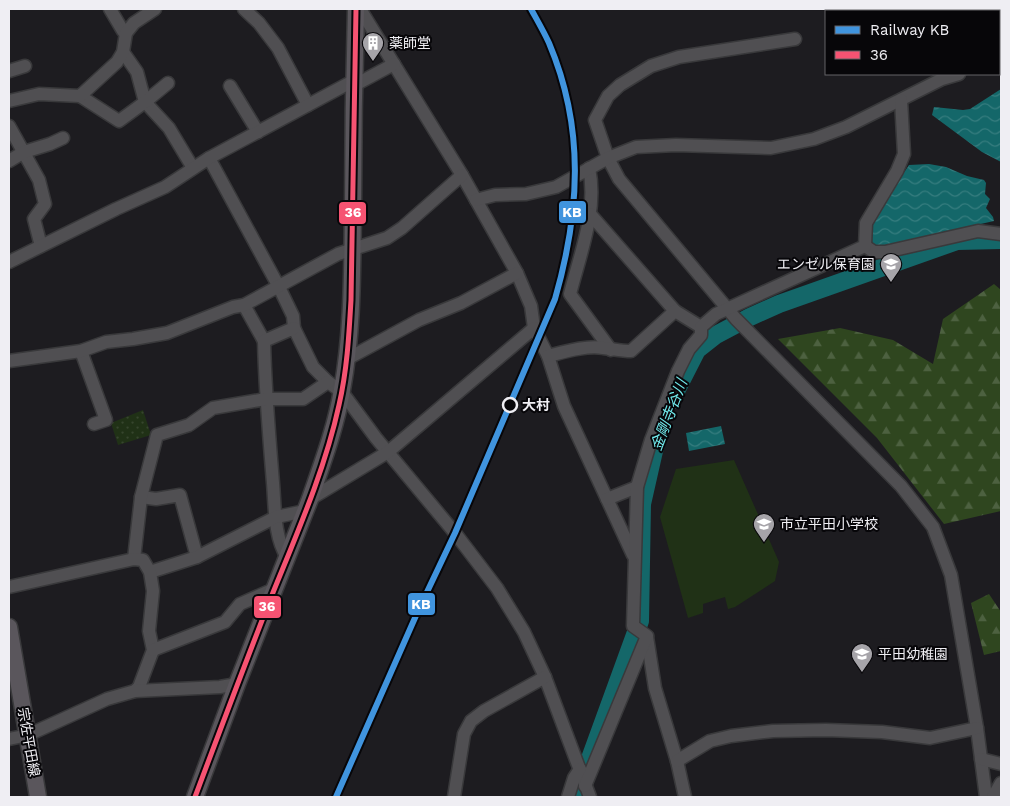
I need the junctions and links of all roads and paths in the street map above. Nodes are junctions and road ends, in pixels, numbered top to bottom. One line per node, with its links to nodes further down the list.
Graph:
1 (110, 9): 6 (street)
2 (155, 9): 6 (street)
3 (244, 9): 20 (street)
4 (356, 9): 14 (main road)
5 (360, 9): 9 (street)
6 (126, 33): 8 (street)
7 (795, 39): 26 (street)
8 (123, 52): 16 (street); 19 (street)
9 (394, 64): 14 (street); 30 (street)
10 (25, 66): 11 (street)
11 (9, 71)
12 (956, 75): 17 (street)
13 (168, 83): 19 (street)
14 (354, 83): 20 (street); 36 (main road)
15 (230, 86): 22 (street)
16 (80, 96): 18 (street); 19 (street)
17 (901, 100): 26 (street); 35 (street)
18 (9, 101)
19 (145, 102): 28 (street)
20 (308, 105): 22 (street)
21 (9, 126): 24 (street)
22 (258, 132): 25 (street)
23 (63, 138): 24 (street)
24 (24, 152): 27 (street); 34 (street)
25 (209, 158): 28 (street); 39 (street)
26 (608, 158): 29 (street); 41 (street)
27 (9, 161)
28 (193, 168): 34 (street)
29 (590, 168): 31 (street); 32 (street)
30 (462, 175): 31 (street); 36 (street)
31 (476, 200): 38 (street)
32 (590, 214): 42 (street); 47 (street)
33 (1001, 234): 35 (street)
34 (41, 246): 37 (street)
35 (865, 246): 41 (street)
36 (352, 249): 39 (street); 50 (main road)
37 (9, 262)
38 (517, 273): 45 (street); 50 (street)
39 (280, 287): 40 (street); 44 (street)
40 (244, 305): 46 (street); 48 (street)
41 (728, 310): 43 (street); 75 (street)
42 (675, 311): 43 (street); 47 (street)
43 (701, 327): 57 (street)
44 (294, 328): 46 (street); 52 (street)
45 (534, 328): 49 (street); 56 (street)
46 (264, 341): 54 (street)
47 (611, 350): 49 (street)
48 (81, 351): 51 (street); 55 (street)
49 (548, 356): 59 (street)
50 (347, 359): 53 (main road)
51 (9, 360)
52 (328, 382): 53 (street); 54 (street)
53 (342, 392): 56 (street); 60 (main road)
54 (266, 399): 58 (street); 61 (street)
55 (94, 424)
56 (388, 452): 60 (street); 72 (street)
57 (637, 487): 59 (street); 64 (street)
58 (141, 497): 62 (street); 65 (street)
59 (607, 498): 64 (street)
60 (307, 505): 61 (street); 63 (main road)
61 (276, 518): 62 (street); 63 (street)
62 (198, 557): 66 (street)
63 (287, 557): 68 (main road)
64 (634, 557): 70 (street)
65 (134, 560): 66 (street); 67 (street)
66 (150, 572): 71 (street)
67 (9, 587)
68 (274, 589): 71 (street); 73 (main road)
69 (9, 628): 76 (main road, 宗佐平田線)
70 (647, 636): 79 (street); 83 (street)
71 (153, 650): 74 (street)
72 (545, 677): 81 (street); 86 (street)
73 (237, 684): 74 (street); 85 (main road)
74 (134, 691): 76 (street)
75 (977, 728): 78 (street); 79 (street)
76 (28, 735): 77 (street); 84 (main road, 宗佐平田線)
77 (9, 739)
78 (981, 759): 80 (street); 89 (street)
79 (677, 761): 88 (street)
80 (1001, 764)
81 (580, 769): 83 (street); 87 (street)
82 (1001, 783): 90 (street)
83 (588, 792)
84 (38, 797)
85 (195, 797)
86 (454, 797)
87 (568, 797)
88 (685, 797)
89 (986, 797)
90 (993, 797)

